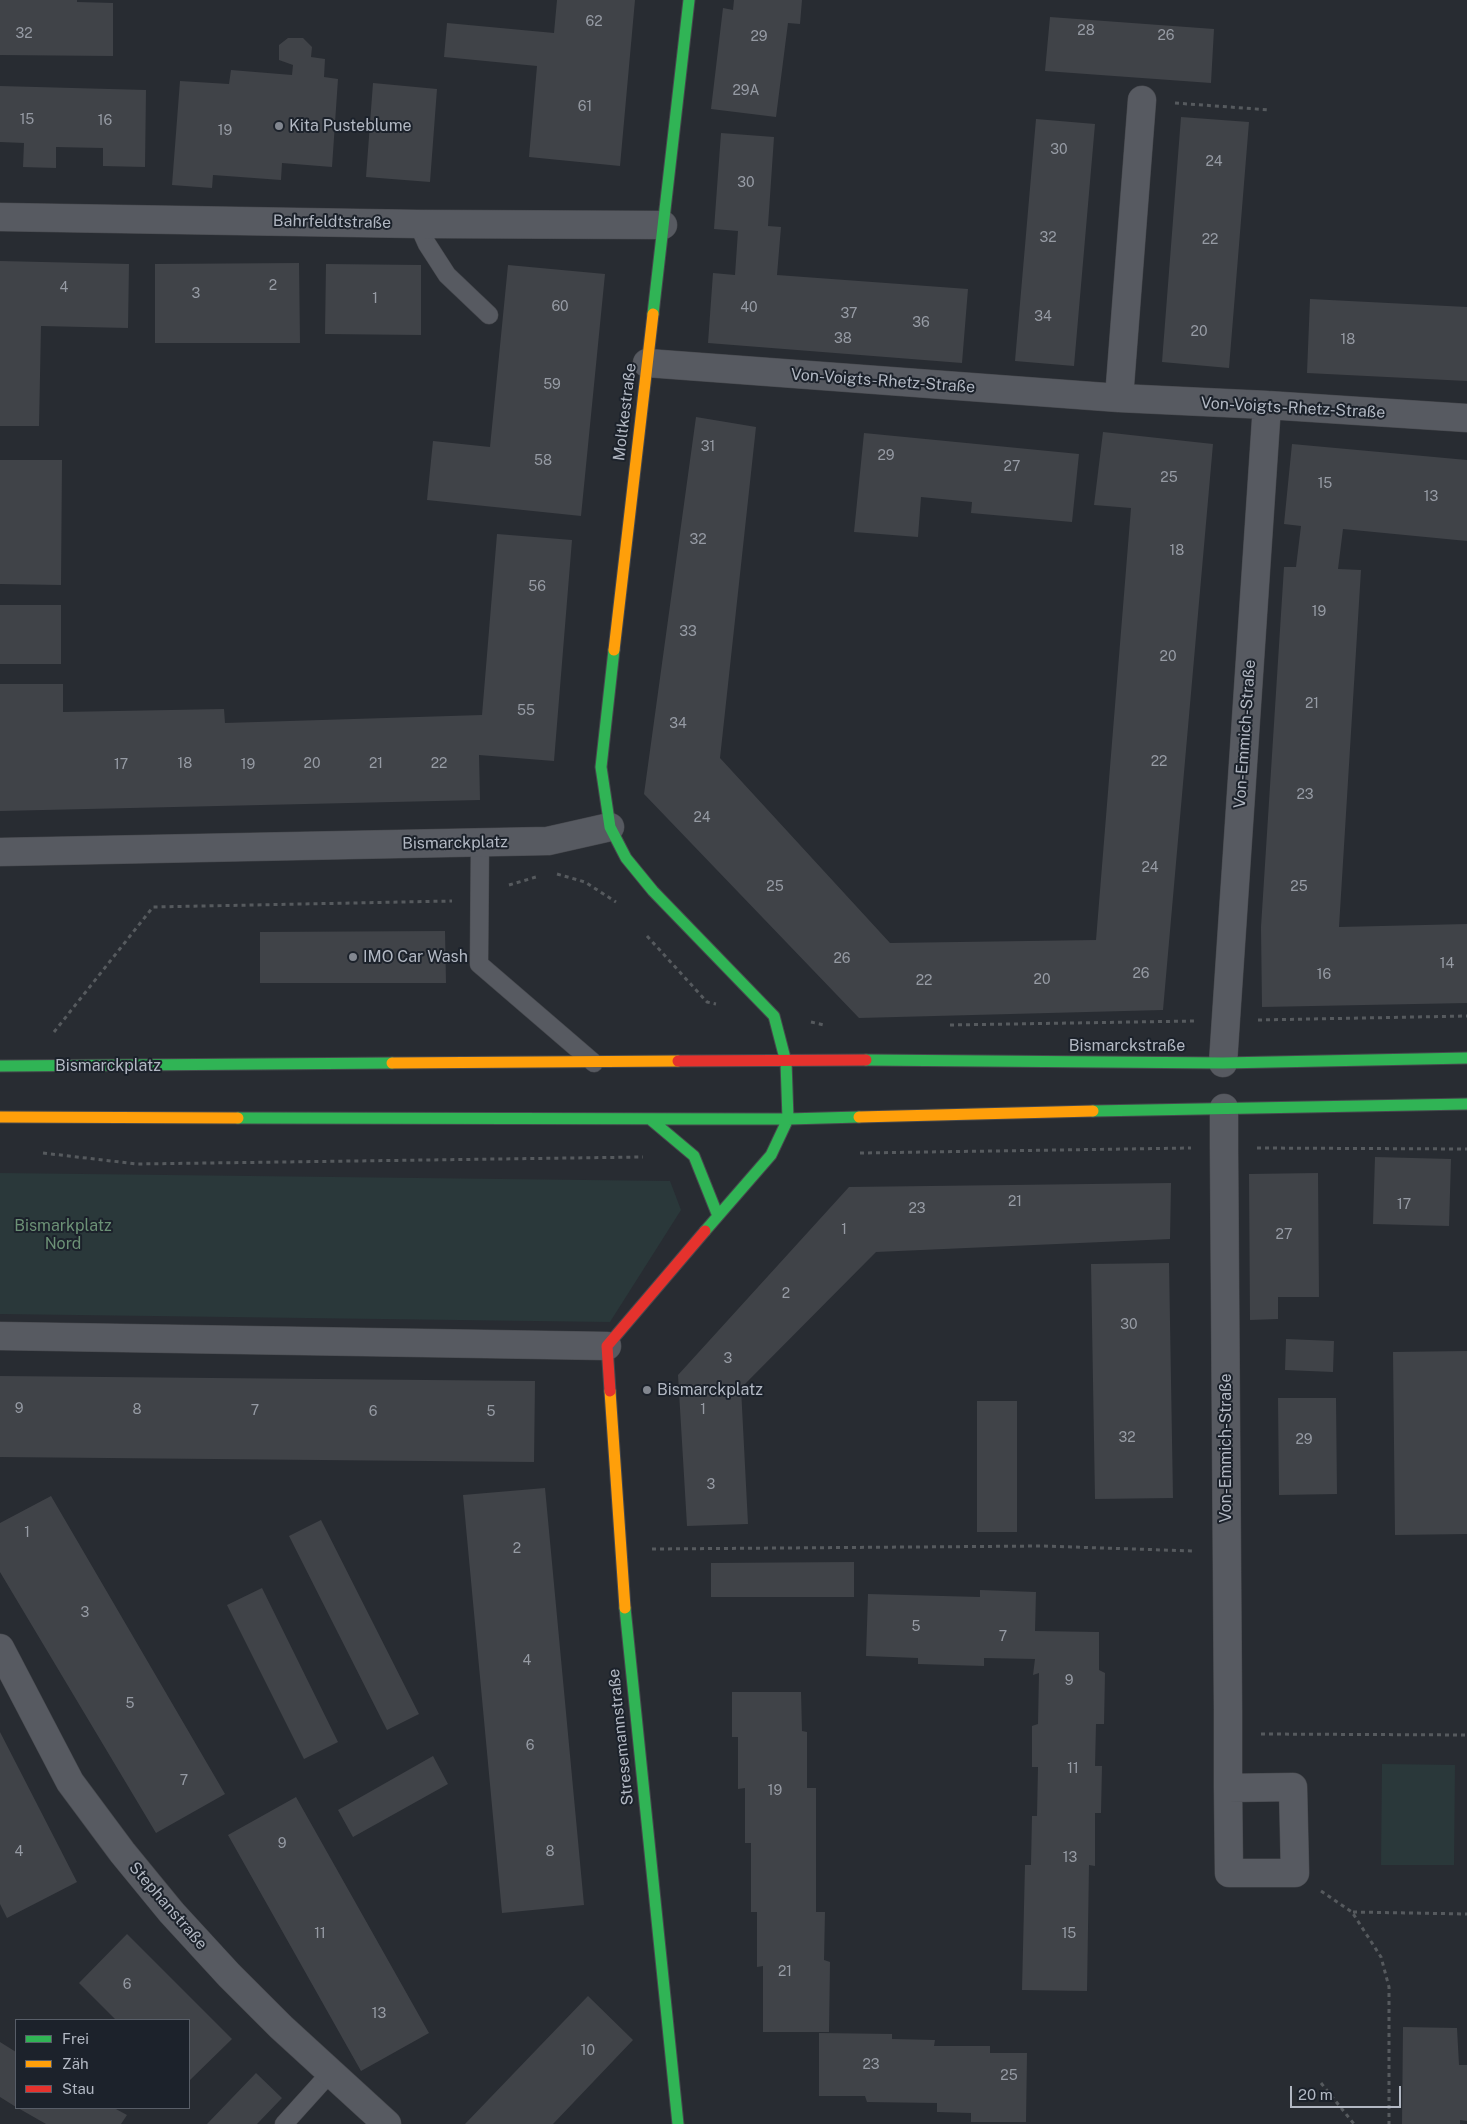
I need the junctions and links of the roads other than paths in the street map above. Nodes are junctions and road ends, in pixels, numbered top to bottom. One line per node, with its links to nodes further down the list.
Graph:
1 (689, 0): 5 (main road, Moltkestraße)
2 (1142, 100): 8 (street)
3 (0, 217): 4 (street, Bahrfeldtstraße)
4 (418, 224): 5 (street, Bahrfeldtstraße); 6 (lane)
5 (663, 225): 7 (main road, Moltkestraße)
6 (488, 315)
7 (647, 363): 8 (street, Von-Voigts-Rhetz-Straße); 11 (main road, Moltkestraße)
8 (1119, 398): 9 (street, Von-Voigts-Rhetz-Straße)
9 (1268, 405): 10 (street, Von-Voigts-Rhetz-Straße); 17 (street, Von-Emmich-Straße)
10 (1467, 418)
11 (610, 827): 12 (street, Bismarckplatz); 15 (main road)
12 (480, 842): 13 (street, Bismarckplatz); 16 (lane)
13 (0, 852)
14 (1467, 1058): 17 (main road, Bismarckstraße)
15 (786, 1062): 16 (main road, Bismarckplatz); 17 (main road, Bismarckstraße); 23 (main road)
16 (594, 1063): 18 (main road, Bismarckplatz)
17 (1223, 1063)
18 (0, 1066)
19 (1467, 1104): 20 (main road)
20 (1224, 1108): 23 (main road); 28 (street, Von-Emmich-Straße)
21 (0, 1117): 22 (main road)
22 (650, 1119): 23 (main road); 24 (main road)
23 (788, 1119): 24 (main road)
24 (718, 1216): 26 (main road)
25 (0, 1336): 26 (street)
26 (607, 1346): 32 (main road, Stresemannstraße)
27 (0, 1648): 29 (street, Stephanstraße)
28 (1228, 1788): 28 (street, Von-Emmich-Straße)
29 (331, 2072): 30 (lane); 31 (street, Stephanstraße)
30 (284, 2124)
31 (387, 2124)
32 (678, 2124)

